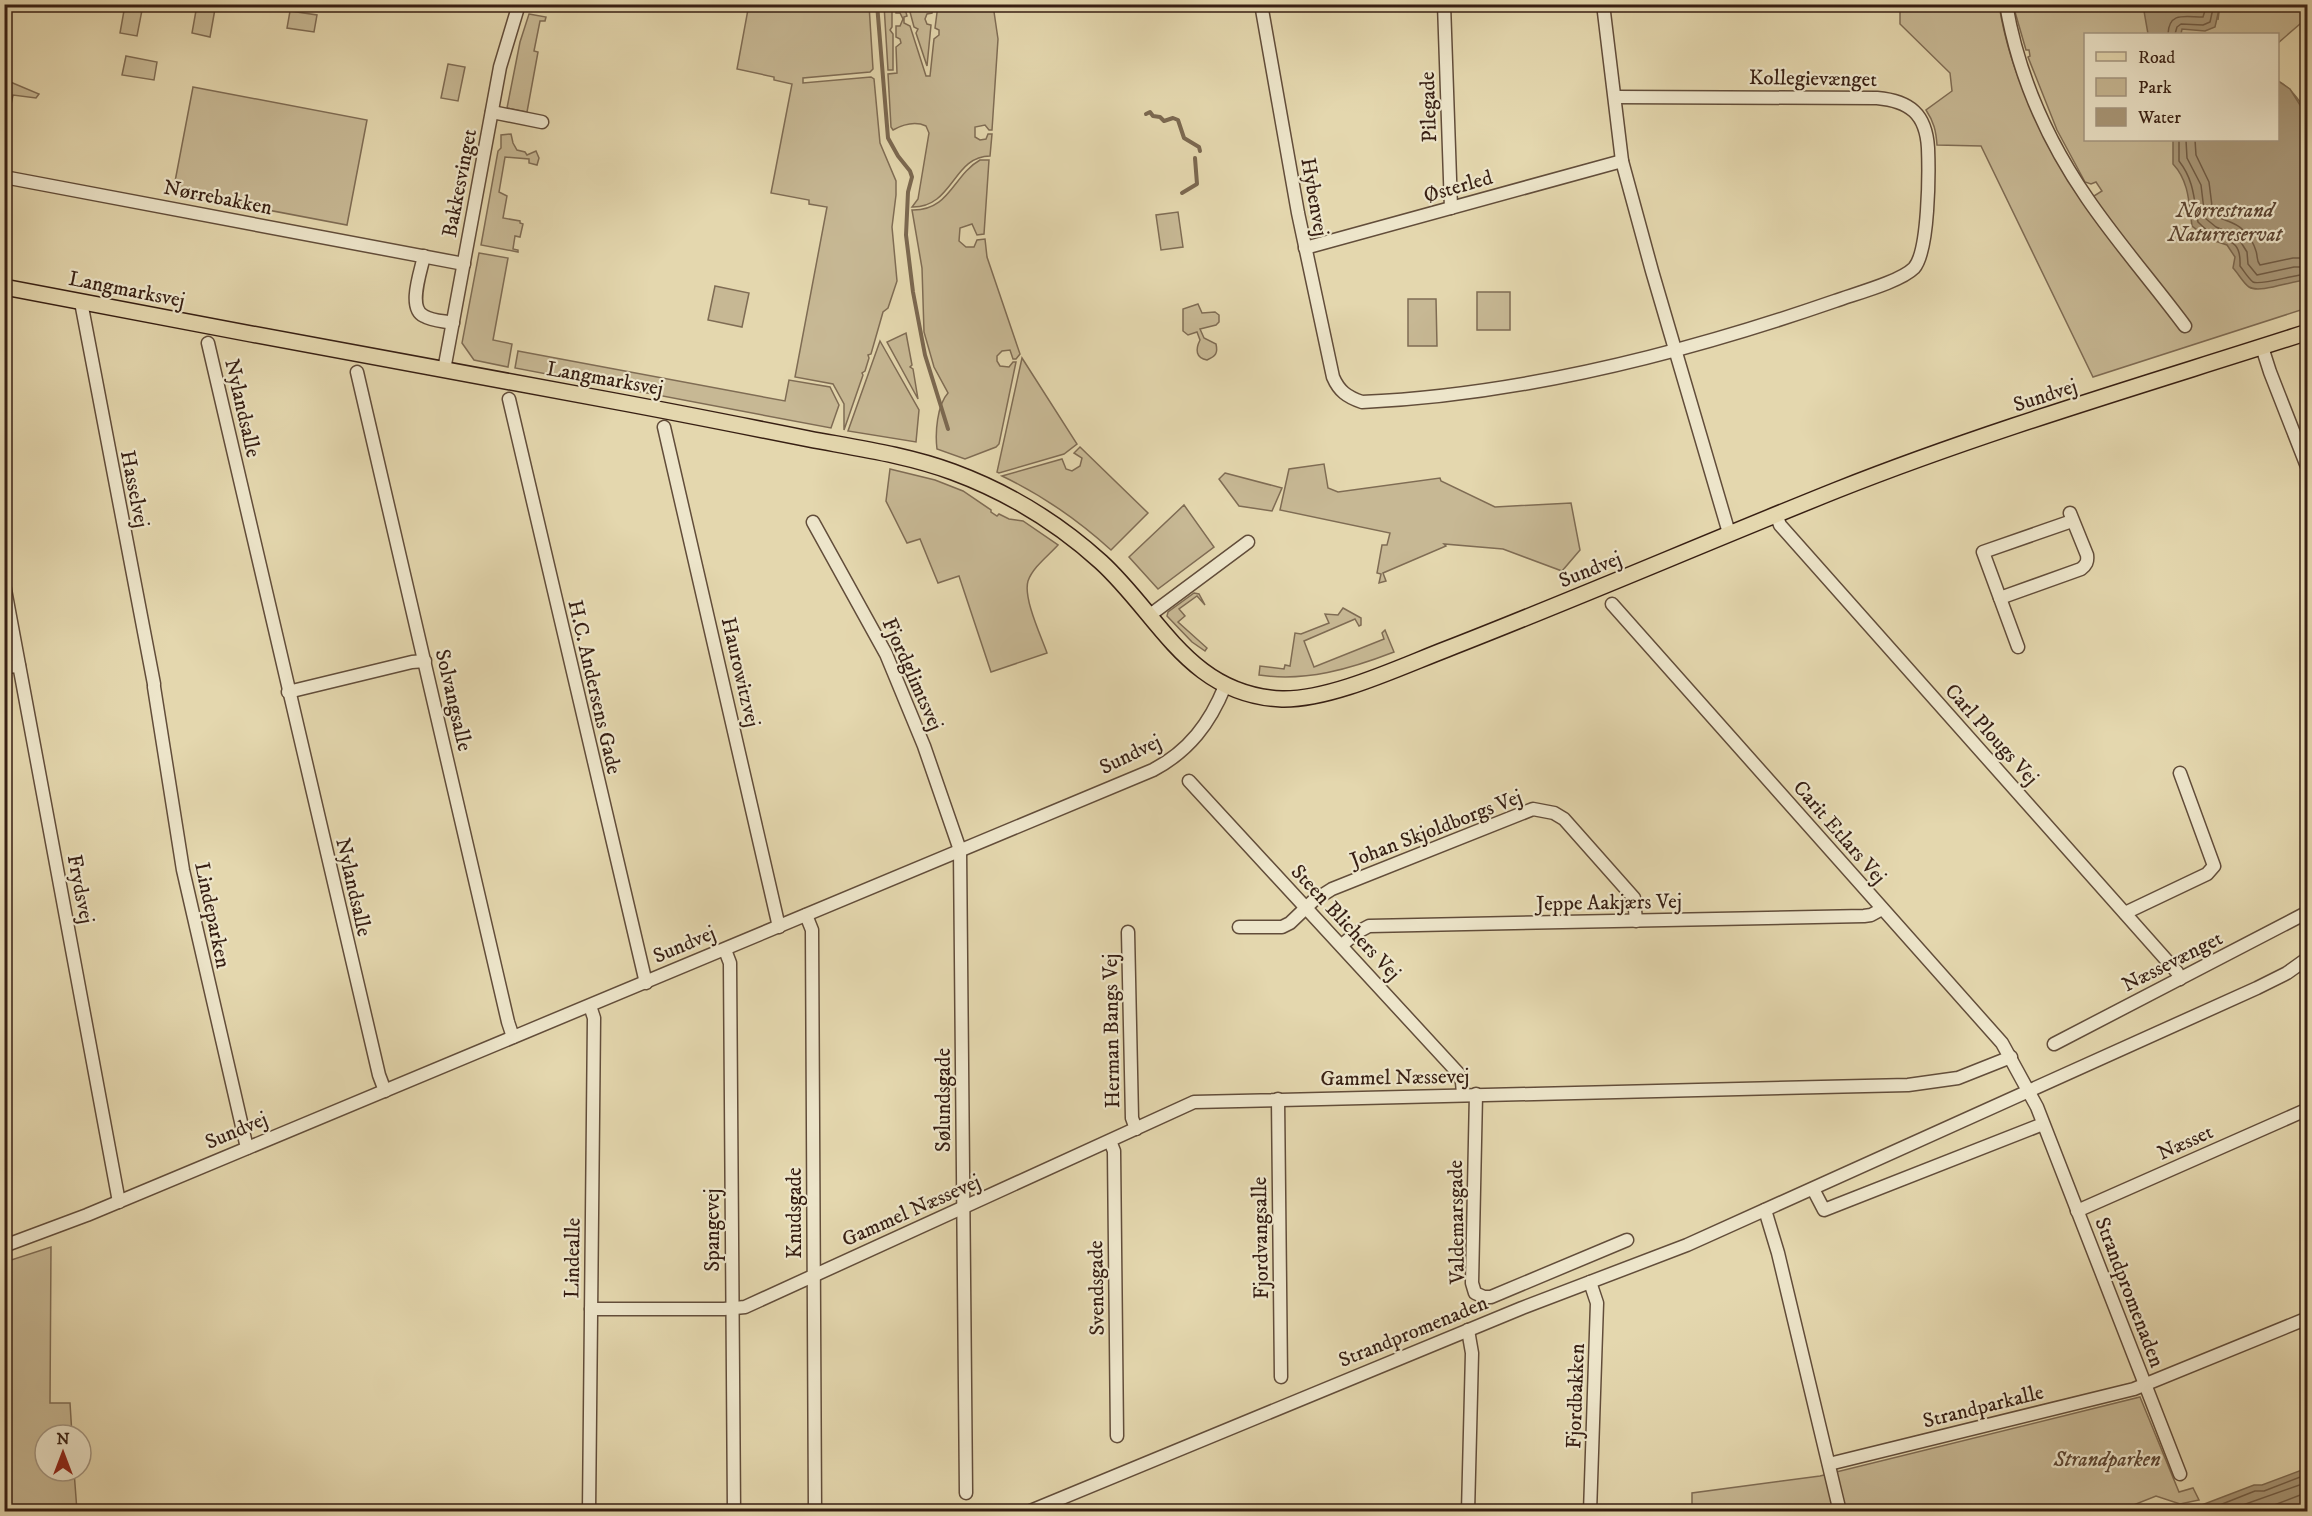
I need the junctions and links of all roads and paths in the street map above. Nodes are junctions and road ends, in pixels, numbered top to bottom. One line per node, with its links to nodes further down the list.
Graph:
1 (519, 4): 7 (street, Bakkesvinget)
2 (1261, 4): 12 (street, Hybenvej)
3 (1444, 4): 11 (street, Pilegade)
4 (1603, 4): 6 (street)
5 (2006, 4): 18 (street)
6 (1615, 97): 9 (street); 22 (street, Kollegievænget)
7 (492, 112): 8 (street); 14 (street, Bakkesvinget)
8 (542, 122)
9 (1622, 161): 11 (street, Østerled); 22 (street)
10 (4, 177): 13 (street, Nørrebakken)
11 (1451, 208): 12 (street, Østerled)
12 (1305, 248): 25 (street, Hybenvej)
13 (424, 256): 14 (street, Nørrebakken); 17 (street)
14 (464, 264): 17 (street, Bakkesvinget)
15 (4, 287): 16 (main road, Langmarksvej)
16 (81, 302): 23 (main road, Langmarksvej); 41 (street, Hasselvej)
17 (453, 323): 23 (street, Bakkesvinget)
18 (2185, 326)
19 (2307, 332): 21 (main road, Sundvej)
20 (208, 343): 43 (street, Nylandsalle)
21 (2262, 347): 28 (street); 29 (main road, Sundvej)
22 (1675, 351): 25 (street, Kollegievænget); 31 (street)
23 (444, 370): 36 (main road, Langmarksvej)
24 (357, 372): 38 (street, Solvangsalle)
25 (1343, 393)
26 (509, 399): 60 (street, H.C. Andersens Gade)
27 (664, 427): 53 (street, Haurowitzvej)
28 (2307, 469)
29 (1776, 514): 31 (main road, Sundvej); 50 (street, Carl Plougs Vej)
30 (813, 522): 46 (street, Fjordglimtsvej)
31 (1730, 533): 42 (main road, Sundvej)
32 (1248, 542): 36 (street)
33 (4, 584): 39 (street, Frydsvej)
34 (2000, 598): 34 (street); 37 (street)
35 (1612, 604): 48 (street, Carit Etlars Vej)
36 (1150, 615): 42 (main road, Langmarksvej)
37 (2018, 647)
38 (425, 661): 43 (street); 62 (street, Solvangsalle)
39 (19, 666): 40 (street); 76 (street, Frydsvej)
40 (4, 667)
41 (154, 685): 74 (street, Lindeparken)
42 (1225, 686): 46 (street, Sundvej)
43 (288, 692): 65 (street, Nylandsalle)
44 (2180, 773): 50 (street)
45 (1189, 781): 47 (street, Steen Blichers Vej)
46 (960, 850): 51 (street, Sundvej); 77 (street, Sølundsgade)
47 (1307, 908): 52 (street, Johan Skjoldborgs Vej); 54 (street); 56 (street, Steen Blichers Vej)
48 (1882, 909): 52 (street, Jeppe Aakjærs Vej); 64 (street, Carit Etlars Vej)
49 (2307, 912): 59 (street, Næssevænget)
50 (2125, 913): 59 (street, Carl Plougs Vej)
51 (806, 915): 53 (street, Sundvej); 82 (street, Knudsgade)
52 (1636, 921): 56 (street, Jeppe Aakjærs Vej)
53 (779, 927): 57 (street, Sundvej)
54 (1239, 927)
55 (1128, 932): 72 (street, Herman Bangs Vej)
56 (1342, 945): 67 (street, Steen Blichers Vej)
57 (725, 950): 60 (street, Sundvej); 85 (street, Spangevej)
58 (2307, 958): 66 (street, Strandpromenaden)
59 (2181, 979): 63 (street, Næssevænget)
60 (646, 983): 61 (street, Sundvej)
61 (590, 1006): 62 (street, Sundvej); 84 (street, Lindealle)
62 (513, 1037): 65 (street, Sundvej)
63 (2054, 1044)
64 (2011, 1057): 66 (street, Carit Etlars Vej); 68 (street, Gammel Næssevej)
65 (385, 1091): 74 (street, Sundvej)
66 (2029, 1092): 71 (street, Strandpromenaden); 75 (street, Strandpromenaden)
67 (1463, 1094): 68 (street, Gammel Næssevej); 69 (street, Gammel Næssevej)
68 (1476, 1094): 80 (street, Valdemarsgade)
69 (1278, 1099): 72 (street, Gammel Næssevej); 88 (street, Fjordvangsalle)
70 (2307, 1109): 79 (street, Næsset)
71 (2043, 1124): 75 (street); 79 (street, Strandpromenaden)
72 (1136, 1129): 73 (street, Gammel Næssevej)
73 (1110, 1141): 77 (street, Gammel Næssevej); 90 (street, Svendsgade)
74 (247, 1148): 76 (street, Sundvej)
75 (1814, 1188): 78 (street, Strandpromenaden)
76 (119, 1202): 81 (street, Sundvej)
77 (963, 1207): 82 (street, Gammel Næssevej); 93 (street, Sølundsgade)
78 (1765, 1210): 83 (street, Strandpromenaden); 91 (street)
79 (2077, 1211): 89 (street, Strandpromenaden)
80 (1627, 1240)
81 (4, 1246)
82 (814, 1275): 85 (street, Gammel Næssevej); 96 (street, Knudsgade)
83 (1590, 1282): 87 (street, Strandpromenaden); 99 (street, Fjordbakken)
84 (591, 1309): 85 (street, Gammel Næssevej); 94 (street, Lindealle)
85 (733, 1309): 95 (street, Spangevej)
86 (2307, 1318): 89 (street)
87 (1468, 1330): 97 (street, Strandpromenaden); 98 (street)
88 (1281, 1377)
89 (2146, 1386): 91 (street, Strandparkalle); 92 (street, Strandpromenaden)
90 (1117, 1436)
91 (1829, 1464): 100 (street)
92 (2180, 1474)
93 (966, 1493)
94 (589, 1512)
95 (734, 1512)
96 (815, 1512)
97 (1028, 1512)
98 (1468, 1512)
99 (1590, 1512)
100 (1840, 1512)

